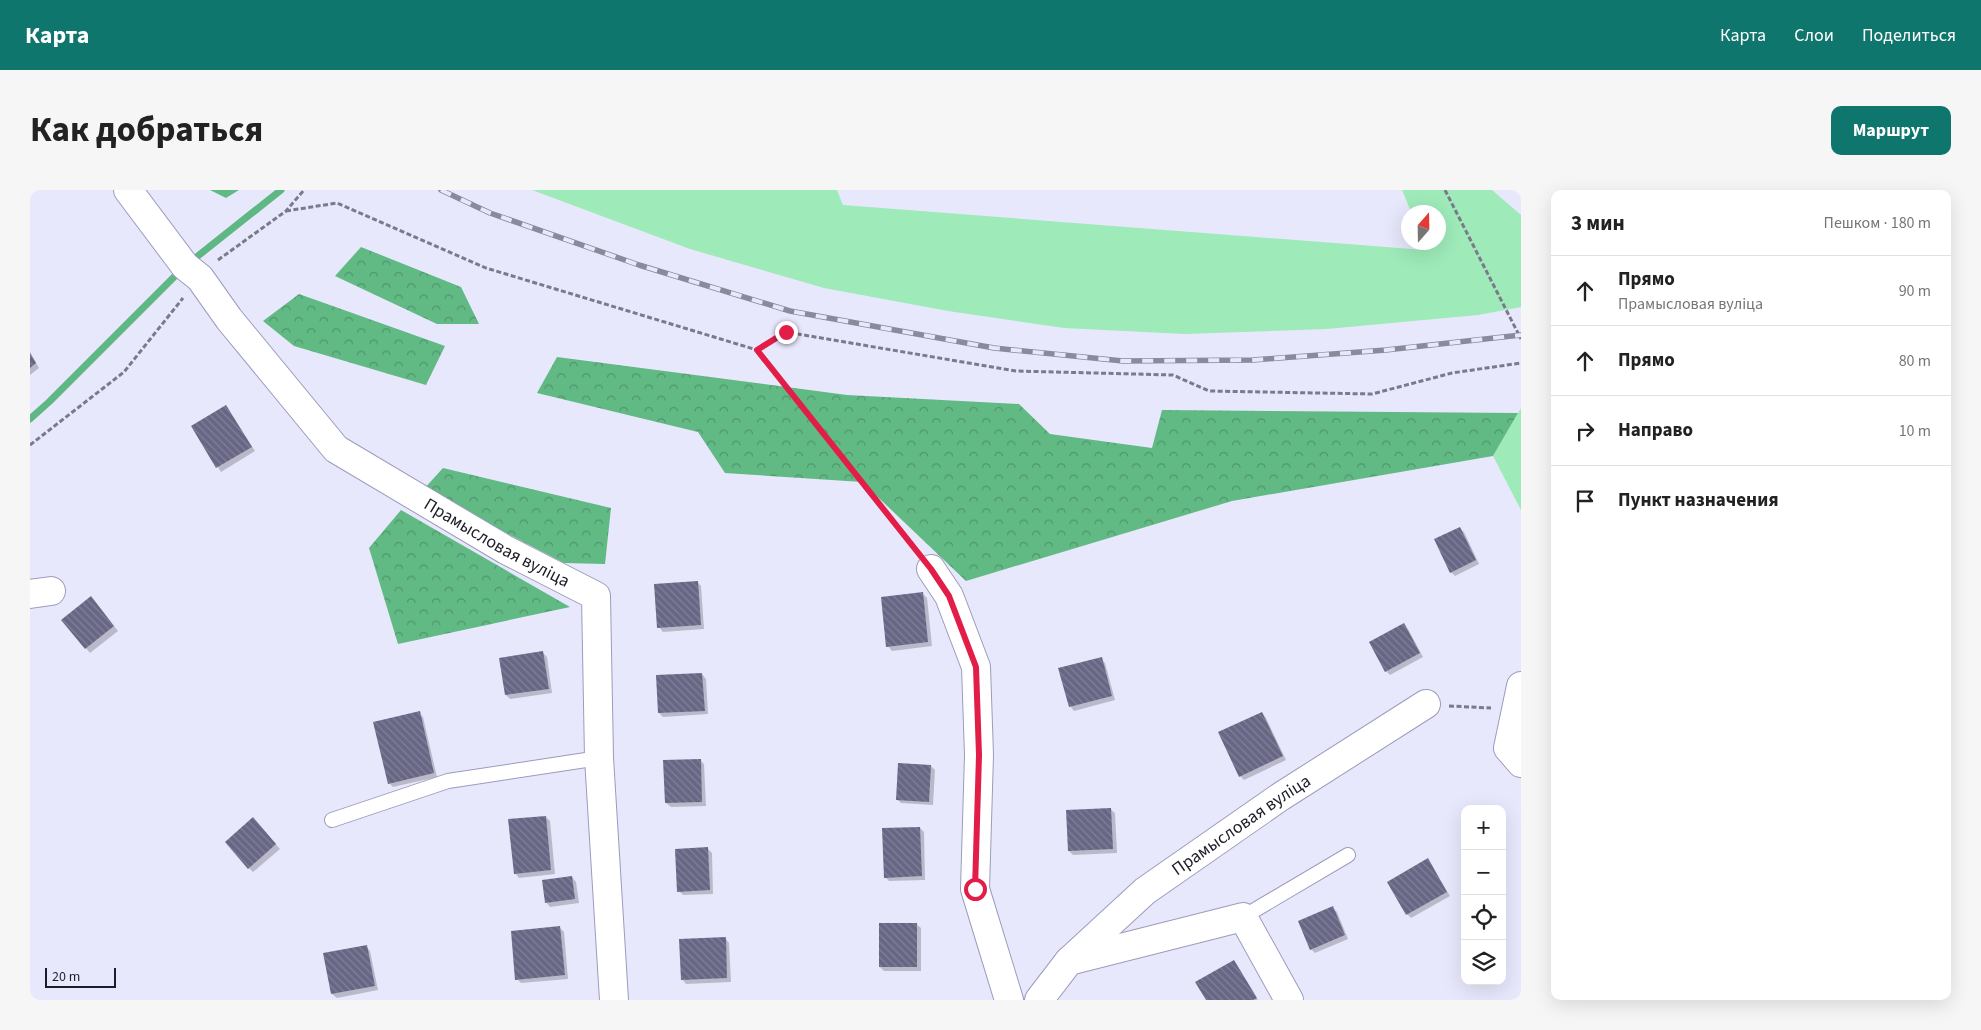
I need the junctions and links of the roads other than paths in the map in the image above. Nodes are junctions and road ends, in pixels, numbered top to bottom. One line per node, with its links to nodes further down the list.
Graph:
1 (128, 190): 5 (street, Прамысловая вуліца)
2 (931, 569): 12 (street)
3 (1519, 698): 6 (street)
4 (1426, 704): 10 (street, Прамысловая вуліца)
5 (599, 758): 7 (lane); 11 (street, Прамысловая вуліца)
6 (1521, 763)
7 (332, 820)
8 (1348, 855): 9 (lane)
9 (1243, 917): 10 (street); 14 (street)
10 (1068, 961): 13 (street, Прамысловая вуліца)
11 (614, 1000)
12 (1009, 1000)
13 (1040, 1000)
14 (1289, 1000)

